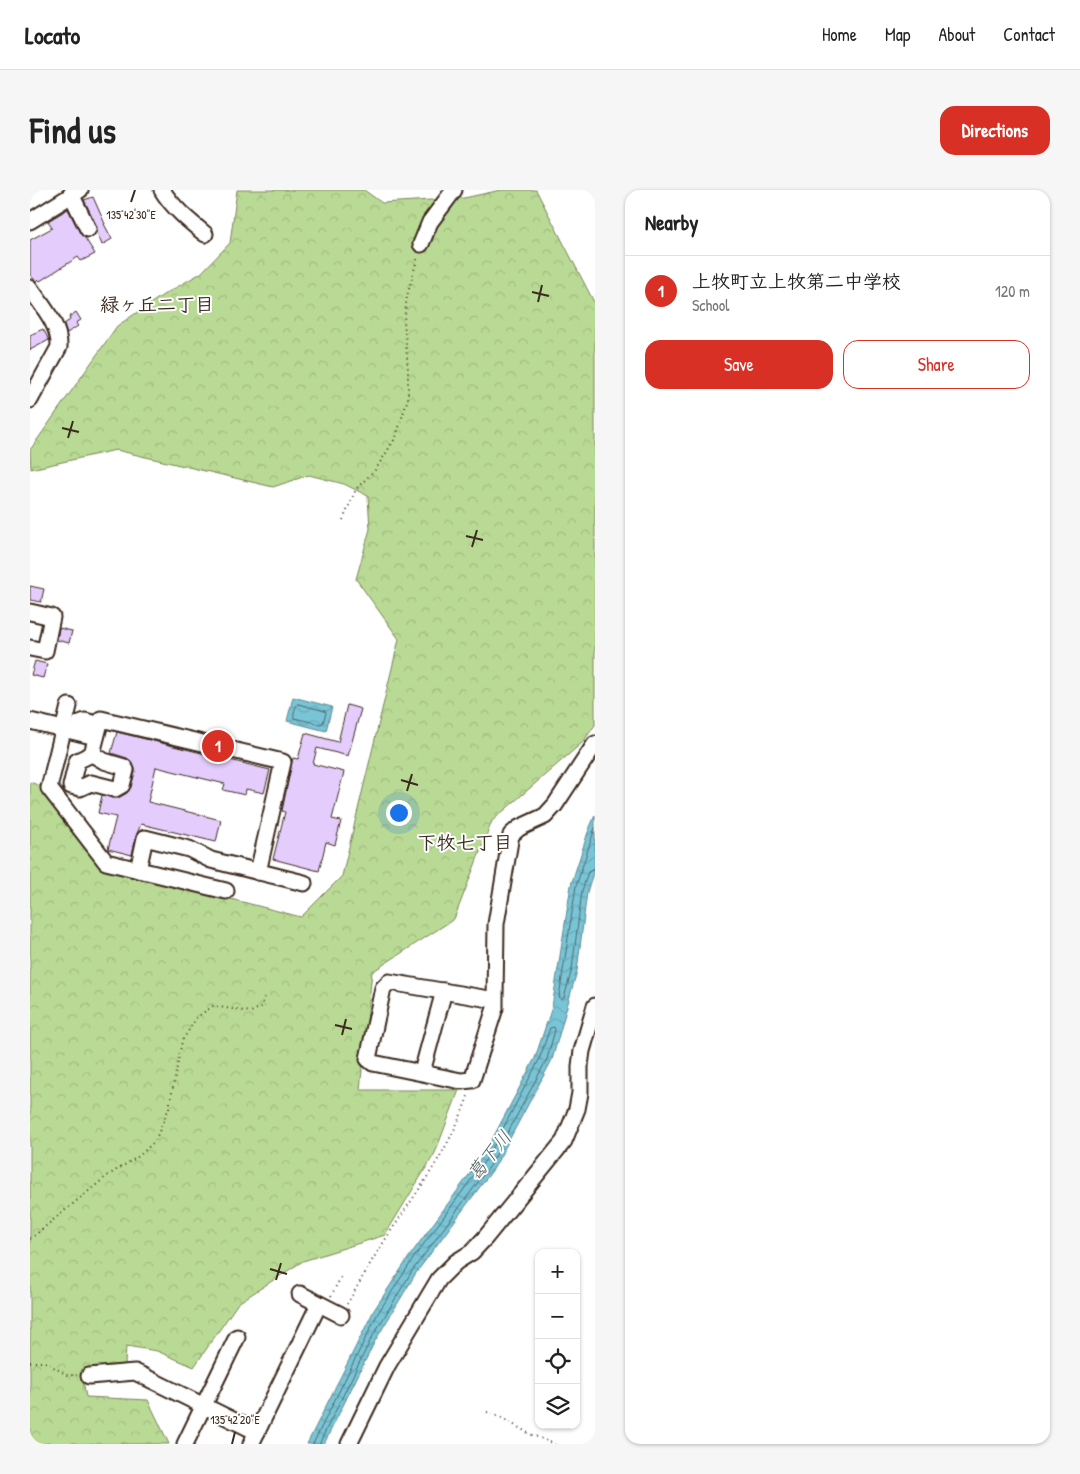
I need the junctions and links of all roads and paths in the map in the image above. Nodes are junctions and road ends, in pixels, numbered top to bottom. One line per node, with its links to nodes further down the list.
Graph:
1 (162, 190): 6 (street)
2 (454, 190): 7 (street)
3 (71, 193): 4 (street); 5 (street)
4 (30, 221)
5 (88, 229)
6 (205, 234)
7 (421, 244): 10 (path)
8 (30, 288): 9 (street)
9 (30, 400)
10 (343, 520)
11 (30, 612): 12 (street)
12 (30, 648)
13 (69, 706): 15 (street)
14 (30, 721): 15 (street)
15 (63, 728): 16 (street); 19 (street)
16 (98, 731): 18 (street); 20 (street)
17 (595, 744): 25 (street)
18 (92, 754)
19 (138, 870): 20 (street); 22 (street)
20 (258, 872): 21 (street)
21 (304, 883)
22 (226, 891)
23 (444, 991): 25 (street); 27 (street); 27 (street)
24 (265, 995): 29 (path)
25 (495, 1000): 28 (street)
26 (595, 1006): 41 (street)
27 (422, 1072): 28 (street)
28 (472, 1080): 33 (path)
29 (30, 1239)
30 (342, 1275): 32 (path)
31 (300, 1294): 32 (street)
32 (322, 1305): 33 (street); 39 (street)
33 (341, 1315)
34 (237, 1337): 37 (street)
35 (30, 1362): 36 (path)
36 (89, 1376): 37 (street)
37 (203, 1406): 39 (street); 40 (street)
38 (487, 1412): 42 (path)
39 (254, 1438)
40 (185, 1444)
41 (349, 1444)
42 (555, 1444)

